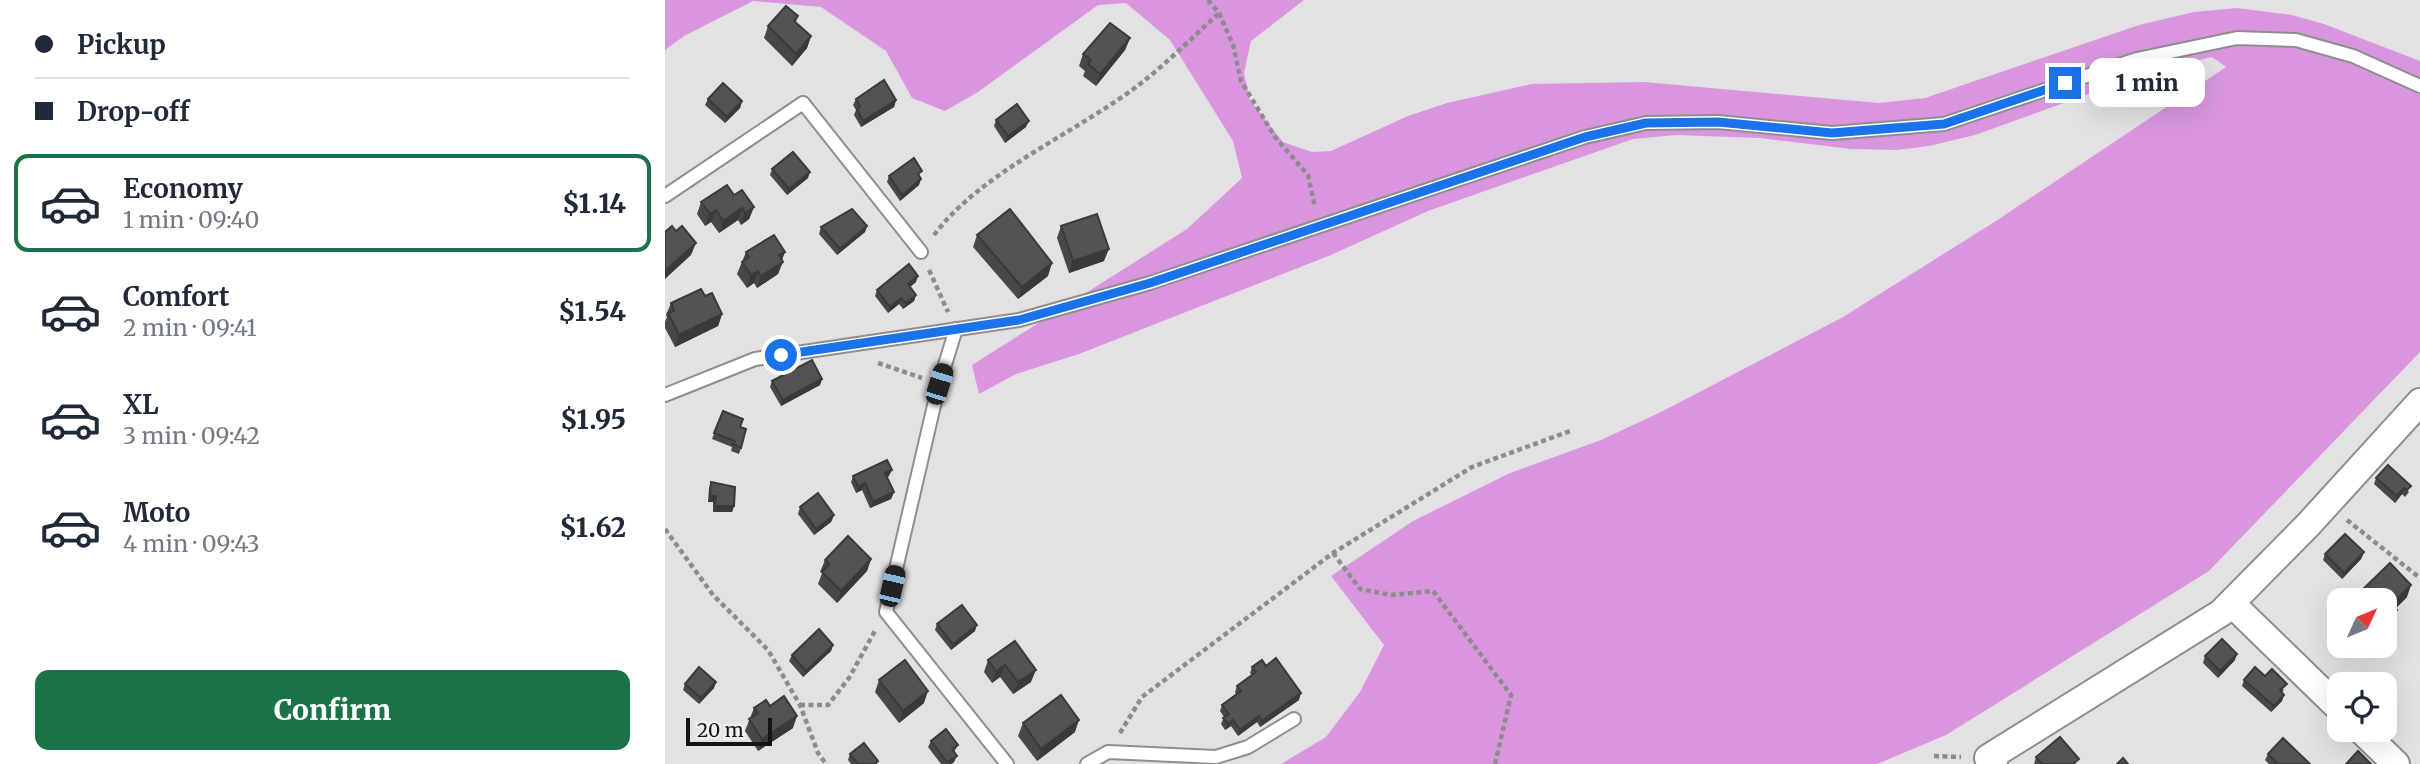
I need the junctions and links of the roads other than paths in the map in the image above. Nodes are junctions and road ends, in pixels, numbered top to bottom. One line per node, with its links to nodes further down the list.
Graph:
1 (2420, 86): 4 (lane)
2 (665, 196): 3 (lane)
3 (921, 252)
4 (956, 329): 5 (lane); 11 (lane)
5 (665, 394)
6 (2420, 401): 7 (street)
7 (2231, 603): 8 (street); 13 (street)
8 (2327, 696)
9 (1294, 719): 12 (lane)
10 (2373, 742): 14 (street)
11 (1007, 764)
12 (1087, 764)
13 (1994, 764)
14 (2396, 764)

